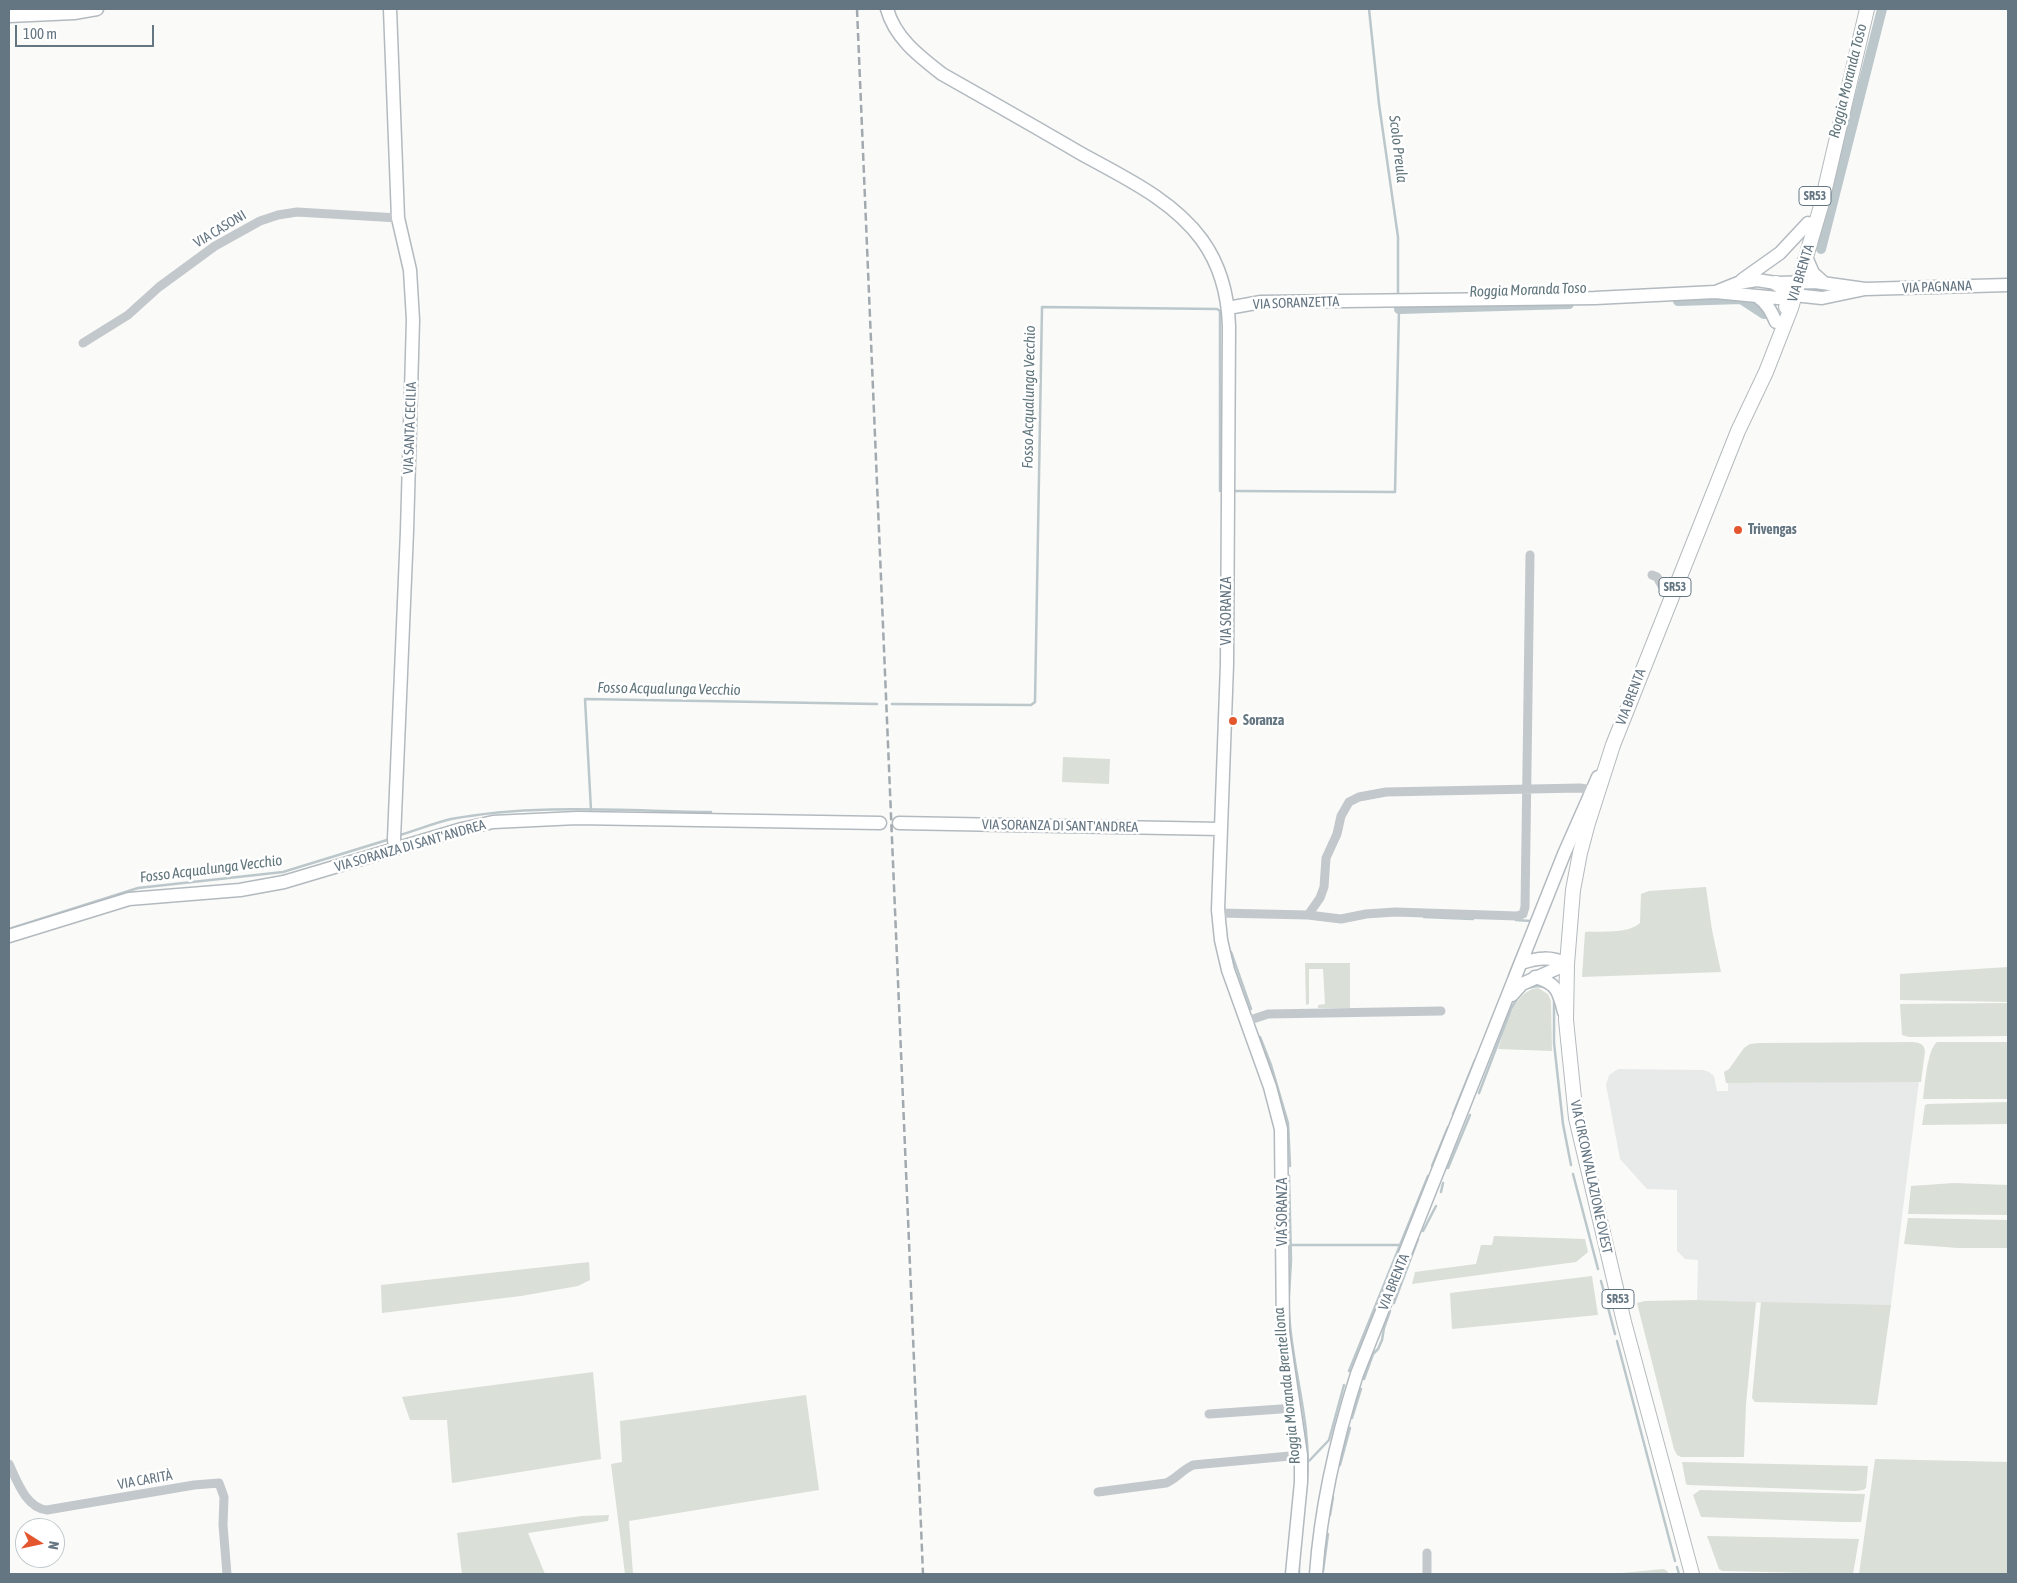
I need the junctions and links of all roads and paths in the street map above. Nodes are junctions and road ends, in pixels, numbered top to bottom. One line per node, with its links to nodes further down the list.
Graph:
1 (97, 9): 5 (street)
2 (390, 9): 8 (street, VIA SANTA CECILIA)
3 (887, 9): 18 (street)
4 (1867, 9): 6 (main road, VIA BRENTA / SR53)
5 (9, 16)
6 (1842, 109): 7 (main road, VIA BRENTA / SR53); 10 (main road, VIA BRENTA / SR53)
7 (1814, 203): 9 (main road, VIA BRENTA / SR53); 14 (main road)
8 (398, 218): 20 (street, VIA CASONI); 31 (street, VIA SANTA CECILIA)
9 (1808, 223): 11 (street); 14 (main road, VIA BRENTA / SR53)
10 (1806, 258): 12 (street); 14 (main road, VIA BRENTA / SR53)
11 (1738, 283): 14 (street, VIA SORANZETTA); 16 (street, VIA SORANZETTA)
12 (1824, 283): 14 (street, VIA PAGNANA); 15 (street, VIA PAGNANA)
13 (2008, 285): 15 (street, VIA PAGNANA)
14 (1791, 289): 15 (street, VIA PAGNANA); 17 (street, VIA SORANZETTA); 19 (main road, VIA BRENTA / SR53); 21 (main road, VIA BRENTA / SR53)
15 (1865, 289)
16 (1715, 292): 17 (street, VIA SORANZETTA); 18 (street, VIA SORANZETTA)
17 (1757, 296): 19 (street)
18 (1228, 308): 30 (street, VIA SORANZA)
19 (1776, 322): 21 (main road, VIA BRENTA / SR53)
20 (83, 343)
21 (1738, 431): 24 (main road, VIA BRENTA / SR53)
22 (1530, 555): 26 (street)
23 (1652, 575): 24 (street)
24 (1672, 594): 25 (main road, VIA BRENTA / SR53)
25 (1613, 745): 27 (street, VIA BRENTA); 36 (main road, VIA CIRCONVALLAZIONE OVEST / SR53)
26 (1527, 790): 27 (street); 33 (street); 33 (street)
27 (1592, 790): 35 (street, VIA BRENTA)
28 (880, 823): 31 (street, VIA SORANZA DI SANT'ANDREA)
29 (898, 823): 30 (street, VIA SORANZA DI SANT'ANDREA)
30 (1221, 829): 32 (street, VIA SORANZA)
31 (395, 848): 34 (street, VIA SORANZA DI SANT'ANDREA)
32 (1219, 913): 33 (street); 41 (street, VIA SORANZA)
33 (1308, 914)
34 (9, 936)
35 (1521, 963): 36 (street); 38 (street, VIA BRENTA)
36 (1567, 964): 37 (street, VIA BRENTA); 40 (main road, VIA CIRCONVALLAZIONE OVEST / SR53)
37 (1535, 978): 38 (street, VIA BRENTA); 40 (street)
38 (1507, 1000): 50 (street, VIA BRENTA)
39 (1441, 1011): 41 (street)
40 (1566, 1020): 52 (main road, VIA CIRCONVALLAZIONE OVEST / SR53)
41 (1246, 1021): 42 (street, VIA SORANZA)
42 (1294, 1408): 43 (street); 44 (street, VIA SORANZA)
43 (1209, 1414)
44 (1300, 1455): 46 (street); 49 (street, VIA SORANZA)
45 (9, 1464): 48 (street, VIA CARITÀ)
46 (1098, 1492)
47 (1427, 1553): 51 (street)
48 (227, 1574)
49 (1292, 1574)
50 (1316, 1574)
51 (1427, 1574)
52 (1692, 1574)

